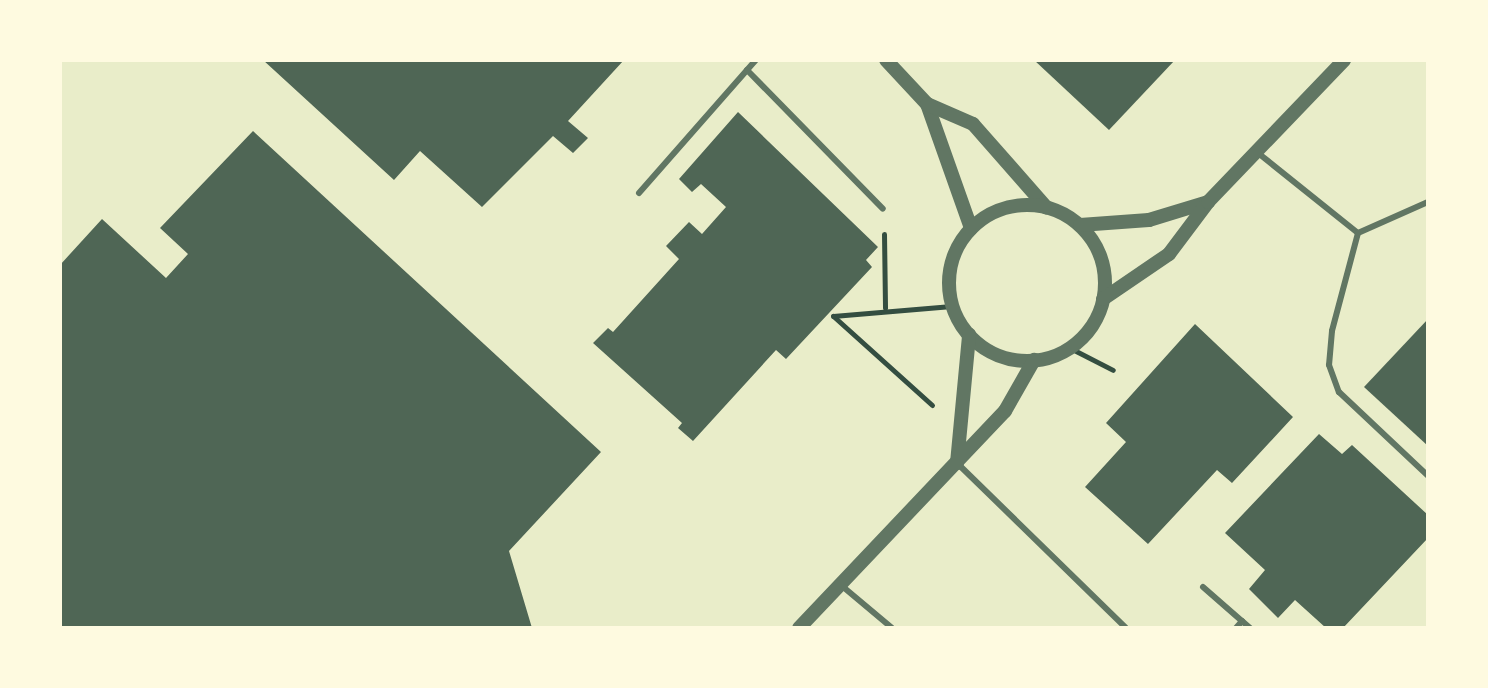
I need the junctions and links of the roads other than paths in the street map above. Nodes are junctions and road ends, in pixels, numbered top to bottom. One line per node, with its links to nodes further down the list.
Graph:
1 (756, 60): 4 (lane)
2 (886, 60): 5 (street)
3 (1344, 60): 6 (street)
4 (747, 70): 7 (lane); 11 (lane)
5 (927, 104): 10 (street); 13 (street)
6 (1258, 153): 8 (street); 14 (lane)
7 (639, 193)
8 (1208, 202): 12 (street); 15 (street)
9 (1428, 202): 14 (lane)
10 (1046, 207): 12 (street); 13 (street)
11 (883, 209)
12 (1080, 225): 15 (street)
13 (971, 228): 16 (street)
14 (1358, 233): 19 (lane)
15 (1103, 299): 17 (street)
16 (969, 335): 17 (street); 18 (street)
17 (1034, 360): 18 (street)
18 (957, 463): 20 (street); 25 (lane)
19 (1428, 476)
20 (839, 583): 23 (street); 24 (lane)
21 (1203, 587): 22 (lane)
22 (1242, 621): 26 (lane); 27 (lane)
23 (799, 628)
24 (892, 628)
25 (1126, 628)
26 (1236, 628)
27 (1250, 628)

